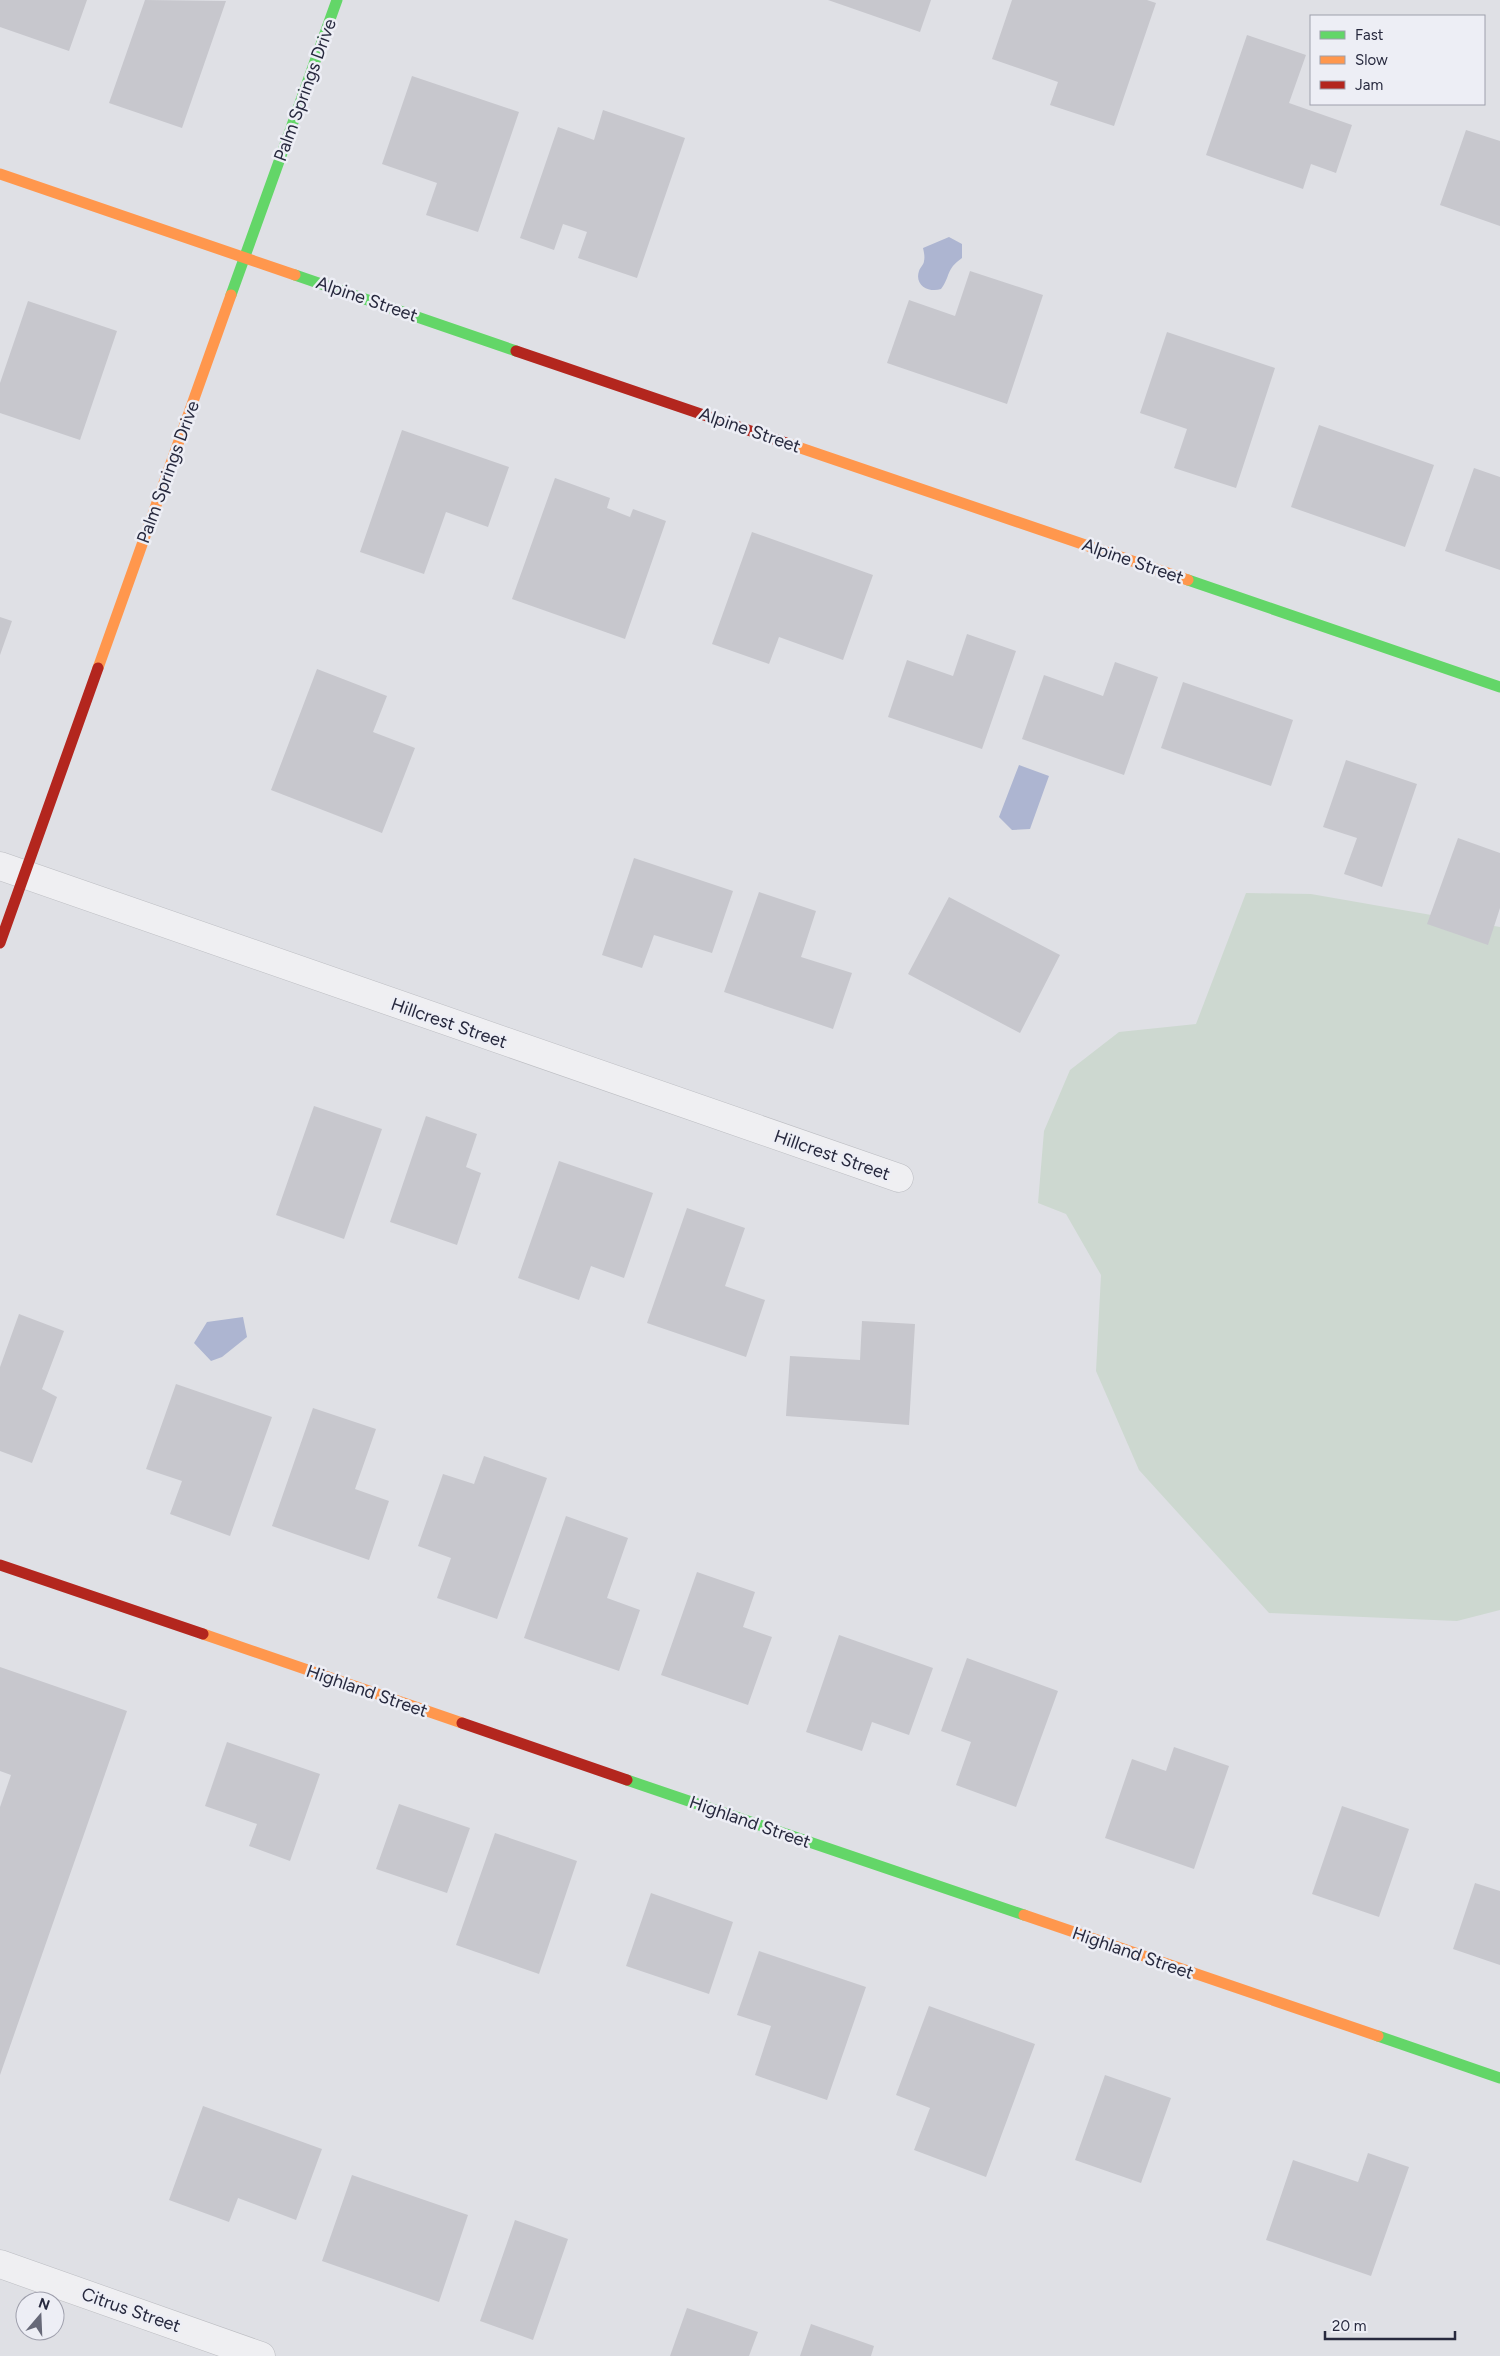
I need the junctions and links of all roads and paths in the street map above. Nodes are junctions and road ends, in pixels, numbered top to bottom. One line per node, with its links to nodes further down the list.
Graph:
1 (337, 0): 3 (street, Palm Springs Drive)
2 (0, 174): 3 (street, Alpine Street)
3 (244, 257): 4 (street, Alpine Street); 6 (street, Palm Springs Drive)
4 (1500, 687)
5 (0, 866): 6 (street, Hillcrest Street)
6 (25, 877): 7 (street, Palm Springs Drive); 8 (street, Hillcrest Street)
7 (0, 943)
8 (899, 1178)
9 (0, 1565): 10 (street, Highland Street)
10 (1500, 2078)
11 (0, 2264): 12 (street, Citrus Street)
12 (261, 2356)

